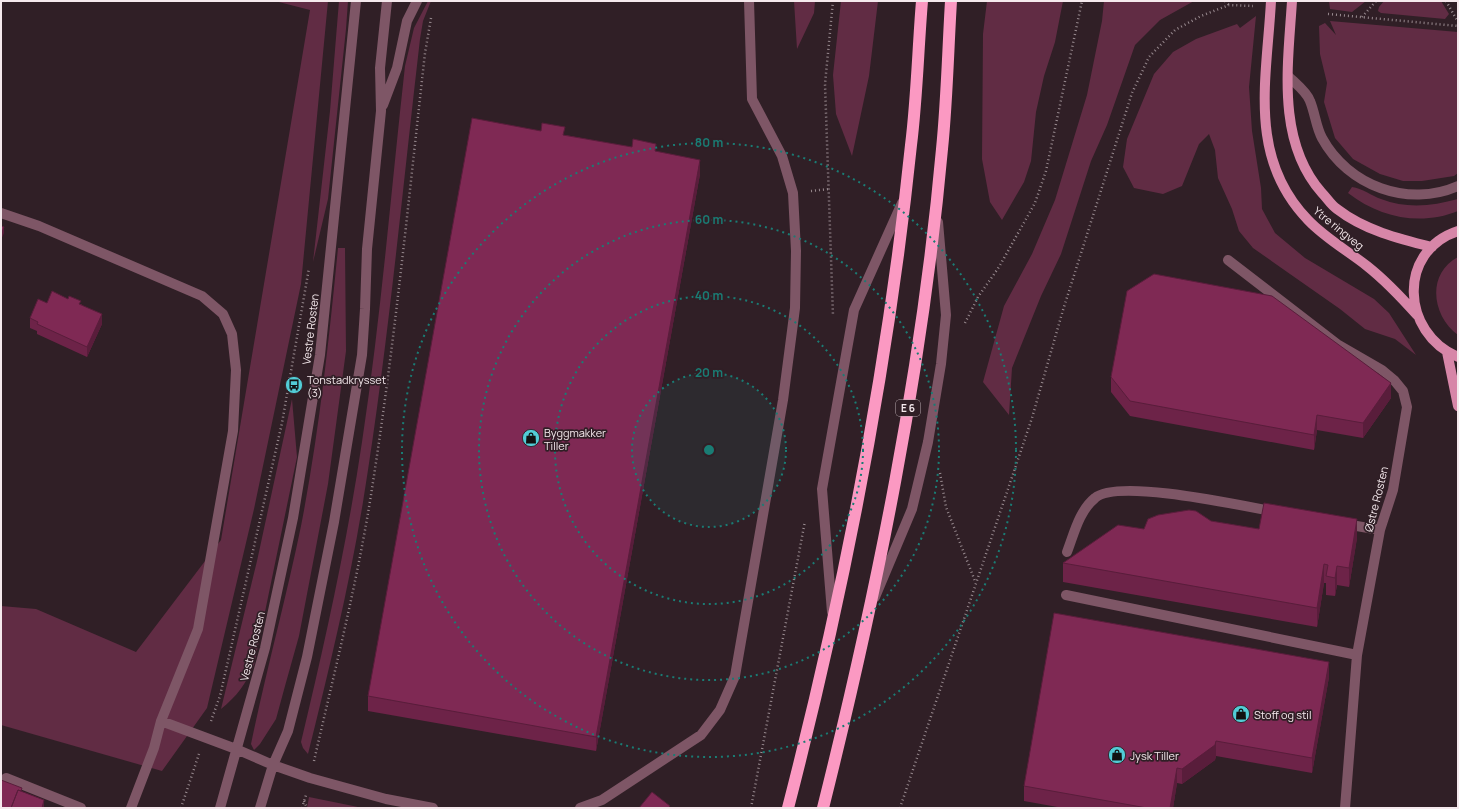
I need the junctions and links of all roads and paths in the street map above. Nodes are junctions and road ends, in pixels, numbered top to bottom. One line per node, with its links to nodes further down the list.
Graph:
1 (356, 1): 50 (street, Vestre Rosten)
2 (387, 1): 22 (street)
3 (417, 1): 22 (street)
4 (749, 1): 62 (street)
5 (832, 1): 32 (path)
6 (922, 1): 24 (highway)
7 (951, 1): 25 (highway, E 6)
8 (1082, 1): 33 (path)
9 (1226, 1): 14 (path)
10 (1271, 1): 31 (main road, Ytre ringveg)
11 (1292, 1): 21 (main road, Ytre ringveg)
12 (1376, 1): 18 (path)
13 (1446, 1): 19 (path)
14 (1228, 5): 15 (path); 43 (path)
15 (1256, 6)
16 (1328, 14): 18 (path)
17 (432, 15): 53 (path)
18 (1362, 17): 20 (path)
19 (1458, 22)
20 (1458, 26)
21 (1288, 76): 23 (street); 28 (main road, Ytre ringveg)
22 (381, 111): 51 (street)
23 (1458, 186)
24 (905, 198): 45 (highway); 45 (street)
25 (936, 202): 46 (highway, E 6); 46 (street)
26 (1, 213): 49 (street)
27 (1458, 231): 28 (main road)
28 (1432, 247): 31 (main road)
29 (1228, 260): 41 (street, Østre Rosten)
30 (309, 261): 48 (path)
31 (1417, 315): 34 (main road)
32 (833, 322)
33 (964, 324)
34 (1447, 352): 35 (main road); 36 (main road)
35 (1458, 357)
36 (1458, 406)
37 (940, 468): 43 (path)
38 (806, 514): 63 (path)
39 (1287, 514): 42 (street)
40 (1334, 522): 41 (street)
41 (1380, 530): 47 (street, Østre Rosten)
42 (1067, 552)
43 (976, 582): 66 (path)
44 (1066, 595): 47 (street)
45 (832, 617): 64 (highway)
46 (866, 619): 65 (highway, E 6)
47 (1357, 655): 67 (street, Østre Rosten)
48 (220, 696)
49 (161, 721): 50 (street); 56 (street)
50 (236, 749): 51 (street); 57 (street, Vestre Rosten)
51 (273, 765): 53 (street); 58 (street)
52 (6, 778): 55 (street)
53 (310, 778): 54 (path); 61 (street)
54 (304, 801): 59 (path); 60 (path)
55 (81, 808)
56 (131, 808)
57 (220, 808)
58 (260, 808)
59 (302, 808)
60 (307, 808)
61 (433, 808)
62 (580, 808)
63 (750, 808)
64 (788, 808)
65 (823, 808)
66 (900, 808)
67 (1345, 808)

